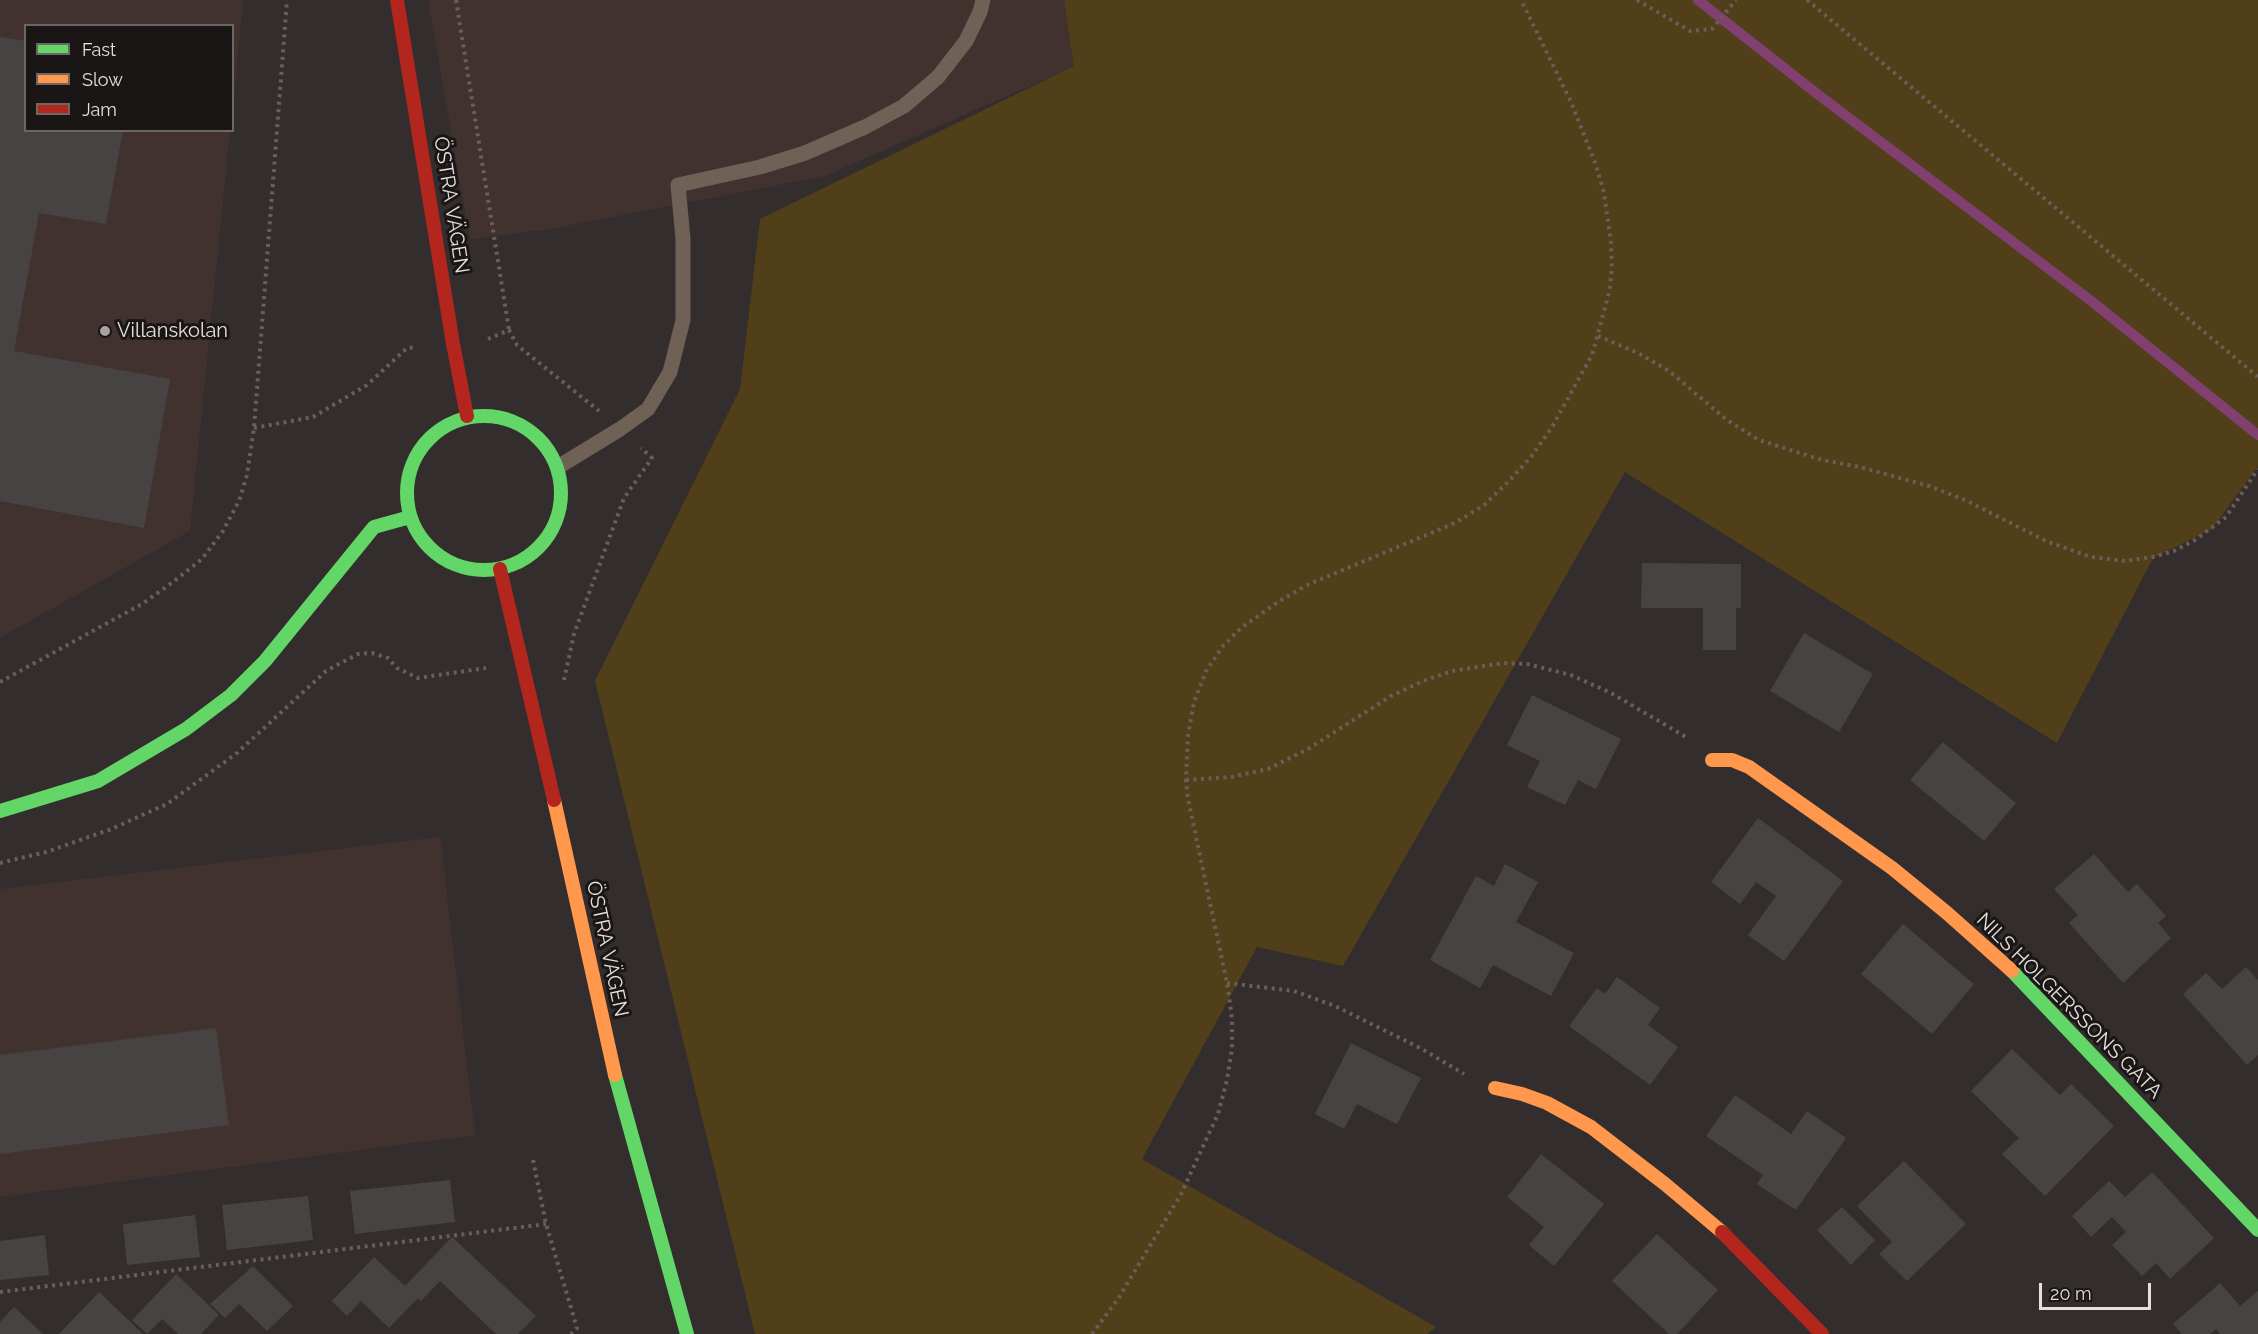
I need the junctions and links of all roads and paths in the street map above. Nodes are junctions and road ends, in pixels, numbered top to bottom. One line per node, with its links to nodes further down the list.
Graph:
1 (287, 0): 19 (path)
2 (397, 0): 12 (main road, ÖSTRA VÄGEN)
3 (456, 0): 9 (path)
4 (983, 0): 13 (lane)
5 (1521, 0): 10 (path)
6 (1637, 0): 7 (path)
7 (1736, 0)
8 (1807, 0): 11 (path)
9 (509, 330)
10 (1598, 336): 14 (path); 21 (path)
11 (2258, 377)
12 (467, 416): 13 (main road); 15 (main road)
13 (558, 466): 16 (main road)
14 (2258, 469)
15 (410, 517): 16 (main road); 22 (main road)
16 (500, 569): 17 (main road, ÖSTRA VÄGEN)
17 (520, 662): 18 (path); 23 (path); 33 (main road, ÖSTRA VÄGEN)
18 (569, 663)
19 (0, 682)
20 (1712, 760): 21 (path); 28 (main road, NILS HOLGERSSONS GATA)
21 (1186, 780): 24 (path)
22 (0, 811)
23 (0, 863)
24 (1227, 983): 25 (path); 34 (path)
25 (1495, 1088): 35 (main road)
26 (533, 1160): 27 (path)
27 (546, 1224): 29 (path); 30 (path)
28 (2258, 1230)
29 (0, 1292)
30 (577, 1328): 31 (path); 32 (path)
31 (571, 1334)
32 (579, 1334)
33 (687, 1334)
34 (1092, 1334)
35 (1822, 1334)

